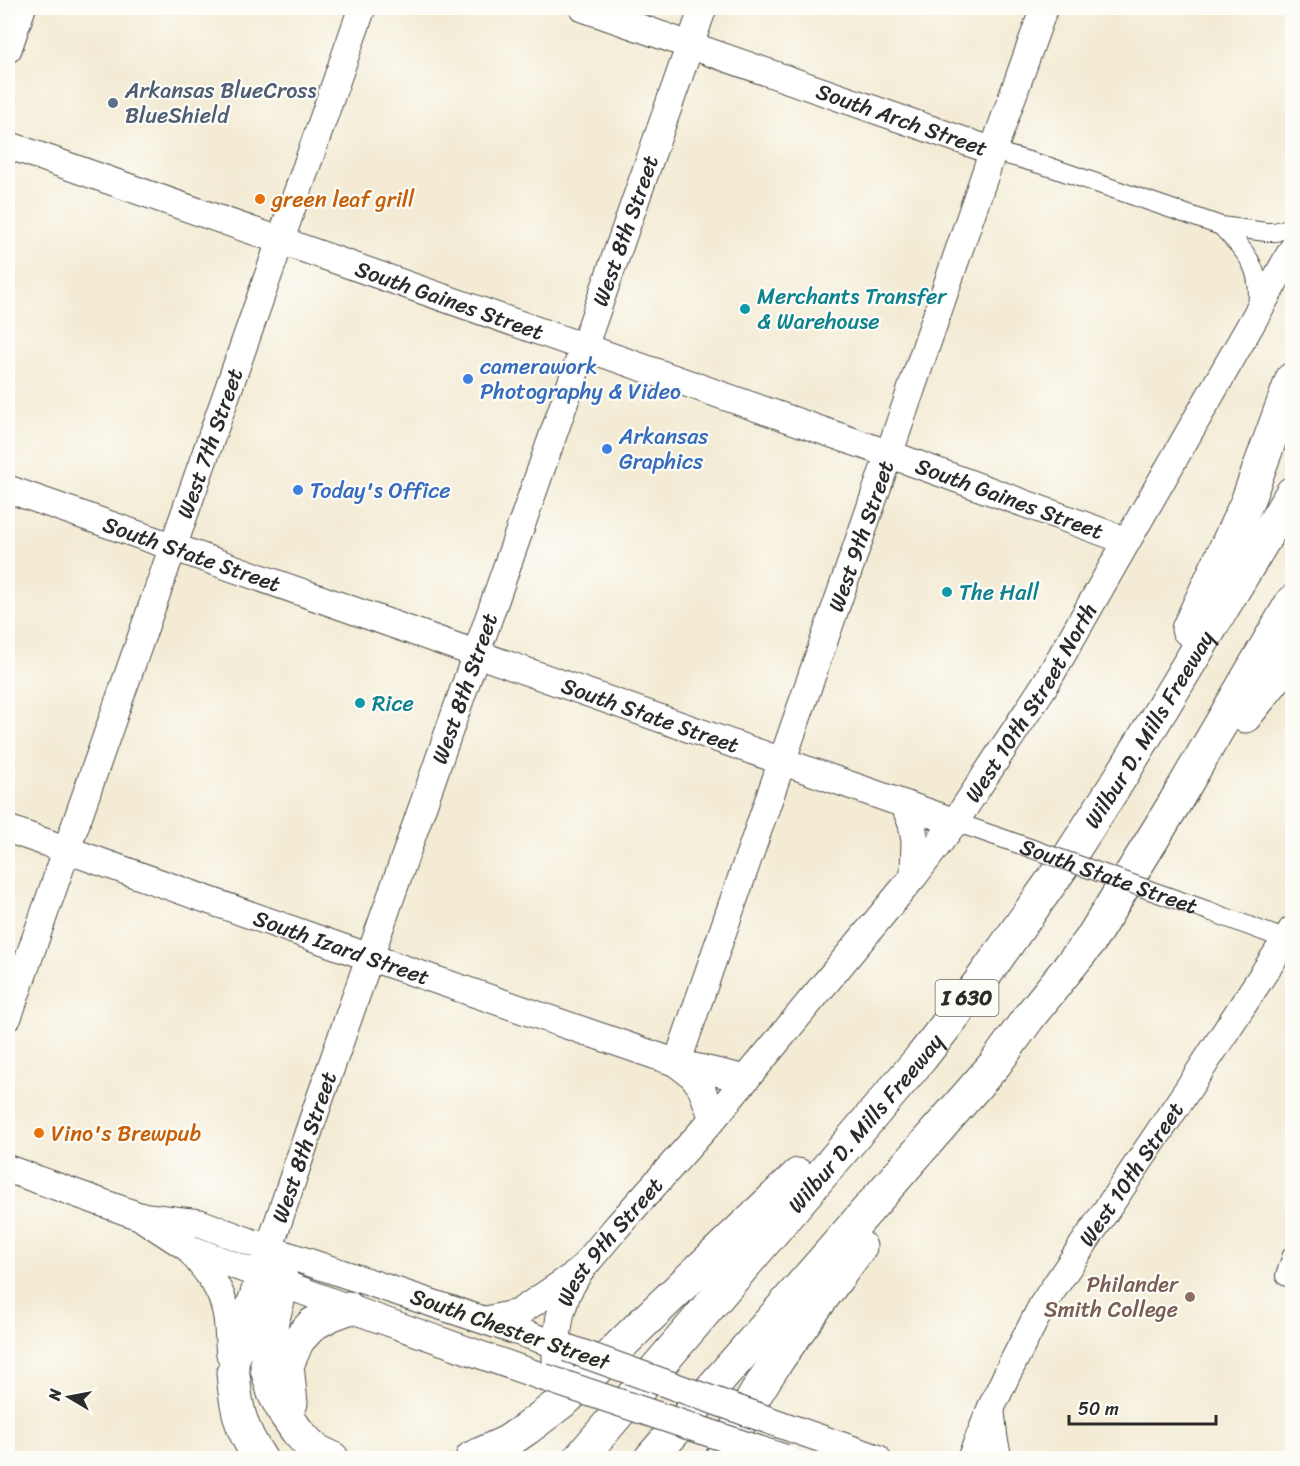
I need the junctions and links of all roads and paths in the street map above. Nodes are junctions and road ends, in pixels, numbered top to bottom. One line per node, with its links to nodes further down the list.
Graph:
1 (22, 8): 7 (main road)
2 (362, 8): 12 (main road, West 7th Street)
3 (582, 8): 6 (main road, South Arch Street)
4 (703, 8): 6 (main road, West 8th Street)
5 (1044, 8): 9 (main road, West 9th Street)
6 (689, 45): 9 (main road, South Arch Street); 15 (main road, West 8th Street)
7 (8, 49)
8 (8, 145): 12 (main road, South Gaines Street)
9 (993, 151): 10 (street, South Arch Street); 17 (main road, West 9th Street)
10 (1221, 226): 11 (street, South Arch Street); 14 (street, South Arch Street)
11 (1293, 227)
12 (280, 240): 15 (main road, South Gaines Street); 21 (main road, West 7th Street)
13 (1293, 250): 14 (main road, West 10th Street North)
14 (1255, 318): 20 (main road, West 10th Street North)
15 (583, 346): 17 (main road, South Gaines Street); 23 (main road, West 8th Street)
16 (1293, 379): 26 (highway)
17 (889, 454): 20 (main road, South Gaines Street); 25 (main road, West 9th Street)
18 (8, 489): 21 (main road, South State Street)
19 (1293, 493): 26 (highway, Wilbur D. Mills Freeway / I 630)
20 (1127, 541): 29 (main road, West 10th Street North)
21 (173, 547): 23 (main road, South State Street); 31 (main road, West 7th Street)
22 (1293, 602): 28 (highway, I 630)
23 (477, 654): 25 (main road, South State Street); 34 (main road, West 8th Street)
24 (1293, 657): 28 (highway)
25 (782, 761): 27 (main road, South State Street); 37 (main road, West 9th Street)
26 (1120, 778): 36 (highway, Wilbur D. Mills Freeway / I 630)
27 (904, 804): 29 (main road, South State Street); 32 (main road)
28 (1174, 804): 38 (highway, I 630)
29 (955, 822): 32 (main road, West 10th Street North); 33 (street, South State Street, bridge)
30 (8, 829): 31 (main road, South Izard Street)
31 (66, 849): 34 (main road, South Izard Street); 35 (main road, West 7th Street)
32 (914, 876): 39 (main road, West 10th Street North)
33 (1290, 937): 52 (main road, West 10th Street)
34 (370, 957): 37 (main road, South Izard Street); 45 (main road, West 8th Street)
35 (8, 1017)
36 (921, 1058): 56 (highway); 57 (highway, Wilbur D. Mills Freeway / I 630)
37 (676, 1063): 39 (main road, South Izard Street); 40 (main road, South Izard Street)
38 (995, 1064): 58 (highway, I 630); 59 (highway)
39 (746, 1079): 40 (main road, West 10th Street North)
40 (713, 1119): 46 (main road, West 9th Street)
41 (8, 1169): 42 (main road, South Chester Street)
42 (139, 1216): 43 (main road, South Chester Street); 45 (main road, South Chester Street)
43 (188, 1248): 45 (main road, South Chester Street); 51 (main road)
44 (1293, 1255): 47 (street)
45 (271, 1269): 48 (main road, South Chester Street); 49 (main road, South Chester Street); 51 (main road, West 8th Street); 53 (highway)
46 (579, 1272): 49 (main road); 50 (main road, West 9th Street)
47 (1289, 1277)
48 (348, 1308): 50 (main road, South Chester Street); 53 (highway)
49 (487, 1320): 50 (main road, South Chester Street)
50 (558, 1363): 60 (main road, South Chester Street, bridge); 61 (main road, South Chester Street, bridge)
51 (233, 1373): 54 (highway)
52 (991, 1408): 62 (main road, West 10th Street); 63 (main road)
53 (297, 1431): 55 (highway)
54 (260, 1458)
55 (332, 1458)
56 (472, 1458)
57 (580, 1458)
58 (651, 1458)
59 (722, 1458)
60 (785, 1458)
61 (877, 1458)
62 (972, 1458)
63 (998, 1458)

